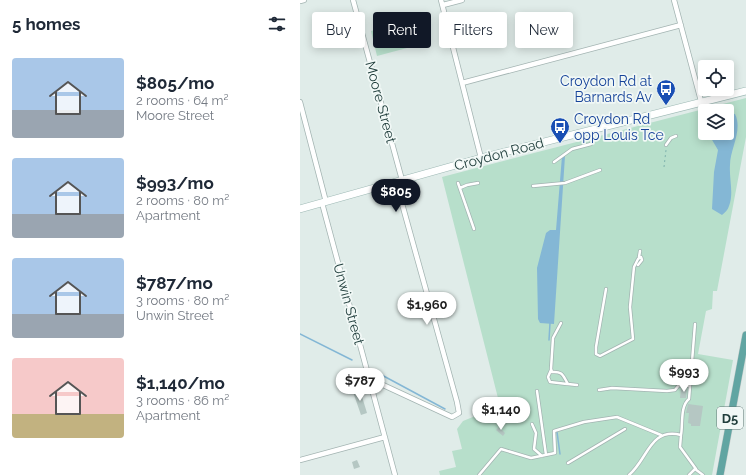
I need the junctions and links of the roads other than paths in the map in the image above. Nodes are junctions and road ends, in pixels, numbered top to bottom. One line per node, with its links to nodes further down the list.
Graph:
1 (304, 0): 5 (street)
2 (353, 0): 18 (street, Moore Street)
3 (462, 0): 6 (street)
4 (674, 0): 7 (street)
5 (300, 1)
6 (442, 3): 8 (street)
7 (681, 25): 8 (street); 10 (street)
8 (462, 84): 15 (street)
9 (746, 91): 10 (main road, Croydon Road)
10 (701, 101): 15 (main road, Croydon Road)
11 (300, 102): 23 (street, Unwin Street)
12 (676, 136): 14 (lane)
13 (591, 144): 16 (lane)
14 (666, 145)
15 (481, 158): 18 (main road, Croydon Road)
16 (554, 162)
17 (600, 170): 21 (lane)
18 (399, 181): 23 (main road, Croydon Road); 34 (street, Moore Street)
19 (458, 183): 22 (lane)
20 (478, 183): 22 (lane)
21 (533, 186)
22 (460, 188): 25 (lane)
23 (324, 202): 24 (main road, Croydon Road); 34 (street, Unwin Street)
24 (300, 209)
25 (474, 229)
26 (640, 251): 27 (lane)
27 (639, 257): 28 (lane); 29 (lane)
28 (638, 265)
29 (606, 290)
30 (561, 323): 33 (lane)
31 (695, 324): 37 (lane)
32 (746, 335): 55 (main road, D5)
33 (551, 369): 35 (lane); 35 (lane)
34 (368, 378): 44 (street, Unwin Street)
35 (568, 384): 36 (lane)
36 (577, 385)
37 (690, 386): 38 (lane); 43 (lane)
38 (599, 390)
39 (537, 391): 45 (lane)
40 (532, 424): 46 (lane)
41 (625, 429): 48 (lane)
42 (660, 435): 43 (lane); 45 (lane); 52 (lane)
43 (681, 435): 49 (lane)
44 (385, 437): 47 (street); 50 (street, Unwin Street)
45 (546, 455): 46 (lane)
46 (542, 456): 51 (lane)
47 (300, 460)
48 (568, 463)
49 (696, 469): 53 (lane); 54 (lane)
50 (395, 475)
51 (479, 475)
52 (630, 475)
53 (689, 475)
54 (703, 475)
55 (720, 475)

